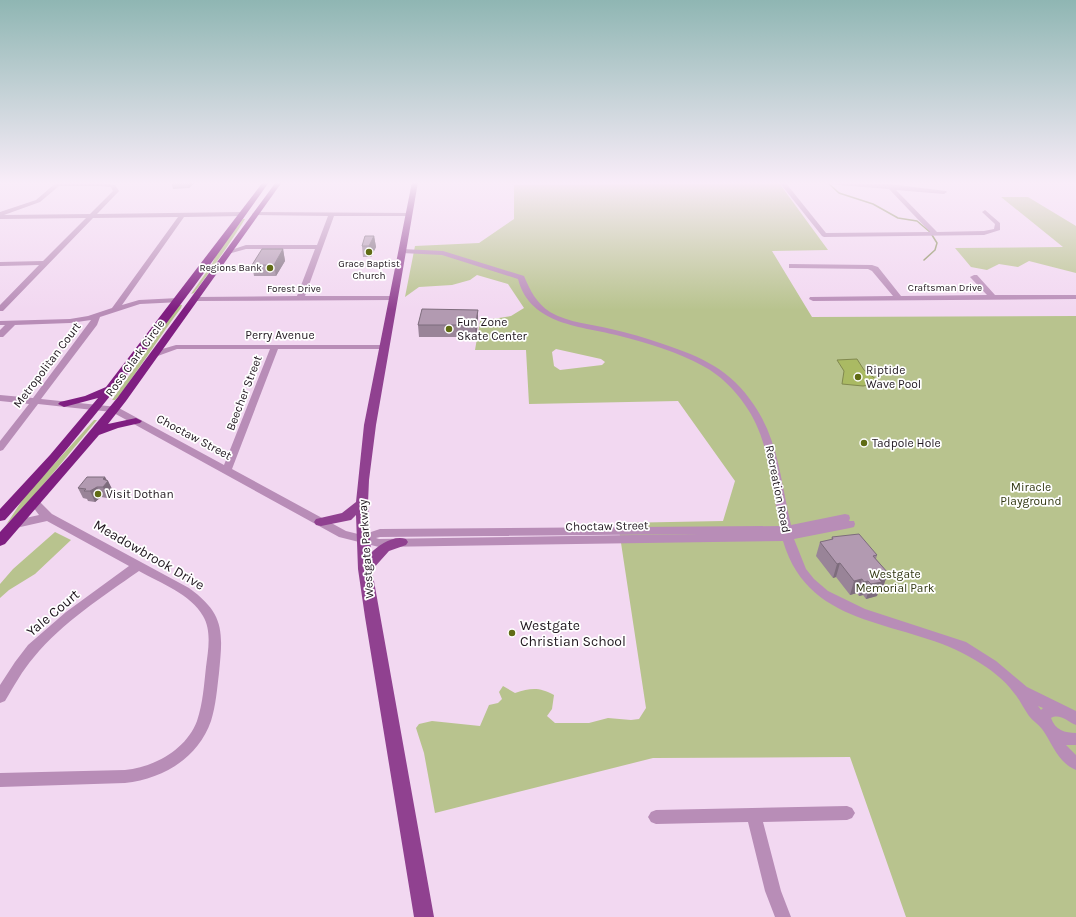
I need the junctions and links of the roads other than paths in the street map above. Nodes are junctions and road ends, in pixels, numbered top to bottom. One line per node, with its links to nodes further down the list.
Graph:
1 (83, 225): 16 (street)
2 (175, 225): 29 (street)
3 (234, 225): 20 (highway, Ross Clark Circle)
4 (248, 225): 11 (highway, Ross Clark Circle)
5 (328, 225): 12 (street)
6 (407, 225): 15 (main road, Westgate Parkway)
7 (816, 225): 10 (street)
8 (927, 225): 10 (street)
9 (998, 225): 10 (street)
10 (936, 234)
11 (235, 243): 13 (street); 14 (highway, Ross Clark Circle)
12 (320, 247): 13 (street); 22 (street)
13 (246, 248): 14 (street)
14 (228, 252): 26 (highway, Ross Clark Circle)
15 (402, 253): 23 (main road, Westgate Parkway); 59 (street, Recreation Road)
16 (45, 263): 17 (street); 30 (street)
17 (0, 264)
18 (792, 266): 24 (street)
19 (974, 277): 25 (street)
20 (185, 290): 26 (highway); 28 (highway, Ross Clark Circle)
21 (1076, 297): 25 (street, Craftsman Drive)
22 (300, 298): 23 (street, Forest Drive); 26 (street, Forest Drive)
23 (393, 298): 39 (main road, Westgate Parkway)
24 (898, 298): 25 (street, Craftsman Drive); 27 (street, Craftsman Drive)
25 (993, 298)
26 (195, 299): 31 (highway, Ross Clark Circle)
27 (813, 299)
28 (178, 300): 29 (street); 31 (highway); 41 (highway, Ross Clark Circle)
29 (116, 308): 32 (street)
30 (0, 309)
31 (187, 310): 36 (highway, Ross Clark Circle)
32 (97, 316): 34 (street); 43 (street, Metropolitan Court)
33 (0, 323): 34 (street)
34 (12, 323): 35 (street)
35 (0, 335)
36 (166, 340): 37 (street); 40 (highway, Ross Clark Circle)
37 (176, 347): 38 (street, Perry Avenue); 40 (street, Perry Avenue)
38 (275, 347): 39 (street, Perry Avenue); 51 (street, Beecher Street)
39 (385, 347): 53 (main road, Westgate Parkway)
40 (155, 354): 46 (highway, Ross Clark Circle)
41 (112, 388): 44 (highway); 45 (highway, Ross Clark Circle)
42 (0, 398): 43 (street, Choctaw Street)
43 (36, 401): 44 (street, Choctaw Street); 50 (street, Metropolitan Court)
44 (70, 405): 45 (street, Choctaw Street); 48 (highway)
45 (96, 408): 46 (street, Choctaw Street); 48 (highway, Ross Clark Circle)
46 (114, 410): 47 (street, Choctaw Street); 49 (highway, Ross Clark Circle)
47 (136, 421): 49 (highway); 51 (street, Choctaw Street)
48 (85, 422): 55 (highway, Ross Clark Circle)
49 (96, 433): 52 (highway, Ross Clark Circle)
50 (0, 448)
51 (227, 470): 57 (street, Choctaw Street)
52 (35, 503): 54 (street, Meadowbrook Drive); 58 (highway, Ross Clark Circle)
53 (362, 503): 57 (main road); 60 (main road, Westgate Parkway)
54 (48, 516): 58 (street); 63 (street, Meadowbrook Drive)
55 (0, 517)
56 (847, 521): 59 (street, Choctaw Street)
57 (321, 522): 60 (street, Choctaw Street)
58 (16, 524): 61 (highway, Ross Clark Circle)
59 (786, 533): 60 (street, Choctaw Street); 62 (street, Choctaw Street); 65 (street, Recreation Road)
60 (364, 538): 62 (street, Choctaw Street); 64 (main road, Westgate Parkway)
61 (0, 541)
62 (401, 542): 64 (main road)
63 (138, 566): 66 (street, Yale Court); 71 (street, Meadowbrook Drive)
64 (366, 569): 75 (main road, Westgate Parkway)
65 (1020, 690): 67 (street, Recreation Road); 68 (street, Recreation Road)
66 (0, 697)
67 (1072, 716): 68 (street, Recreation Road)
68 (1048, 727): 69 (street, Recreation Road); 70 (street, Recreation Road)
69 (1076, 739)
70 (1076, 763)
71 (0, 780)
72 (847, 813): 73 (street)
73 (754, 816): 74 (street); 76 (street)
74 (656, 817)
75 (424, 917)
76 (784, 917)

